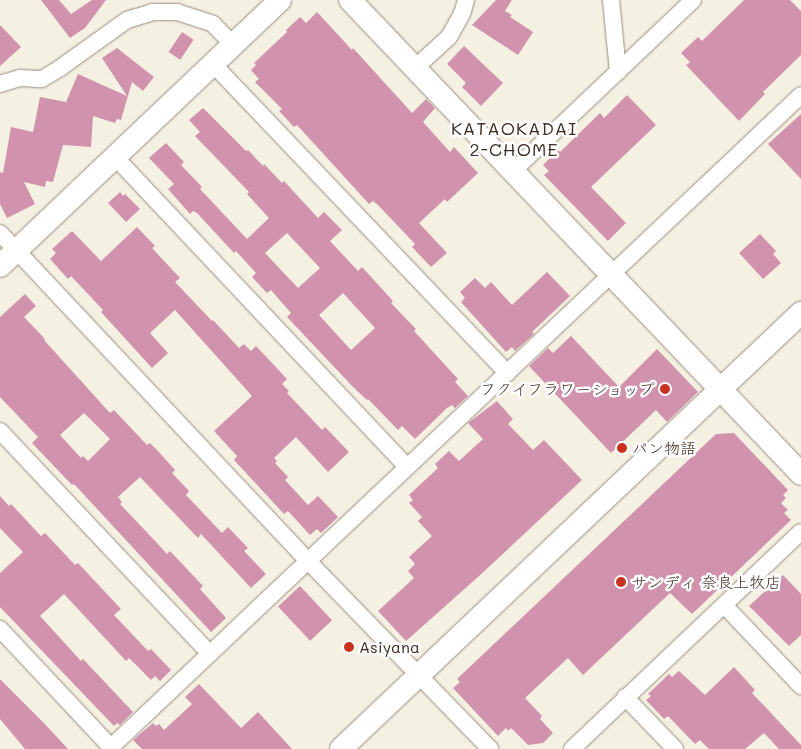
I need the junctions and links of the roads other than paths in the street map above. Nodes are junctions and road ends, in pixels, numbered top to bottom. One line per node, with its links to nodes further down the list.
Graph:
1 (280, 0): 6 (street)
2 (350, 0): 8 (street)
3 (466, 0): 8 (street)
4 (611, 0): 9 (street)
5 (693, 0): 9 (street)
6 (233, 46): 7 (street); 10 (street)
7 (213, 64): 12 (street); 19 (street)
8 (415, 68): 13 (street)
9 (618, 72): 13 (street)
10 (0, 84)
11 (801, 95): 17 (street)
12 (115, 157): 15 (street); 22 (street)
13 (513, 172): 17 (street)
14 (0, 233): 15 (street)
15 (16, 250): 16 (street); 25 (street)
16 (0, 266)
17 (612, 274): 19 (street); 20 (street)
18 (801, 313): 20 (street)
19 (507, 373): 22 (street)
20 (720, 389): 23 (street); 29 (street)
21 (0, 430): 28 (street)
22 (407, 466): 25 (street)
23 (801, 474)
24 (801, 532): 26 (street)
25 (308, 561): 28 (street); 29 (street)
26 (724, 605): 30 (street); 31 (street)
27 (0, 629): 32 (street)
28 (210, 654): 32 (street)
29 (419, 676): 33 (street); 34 (street)
30 (801, 686)
31 (625, 697): 35 (street); 36 (street)
32 (110, 748)
33 (341, 749)
34 (490, 749)
35 (572, 749)
36 (674, 749)

